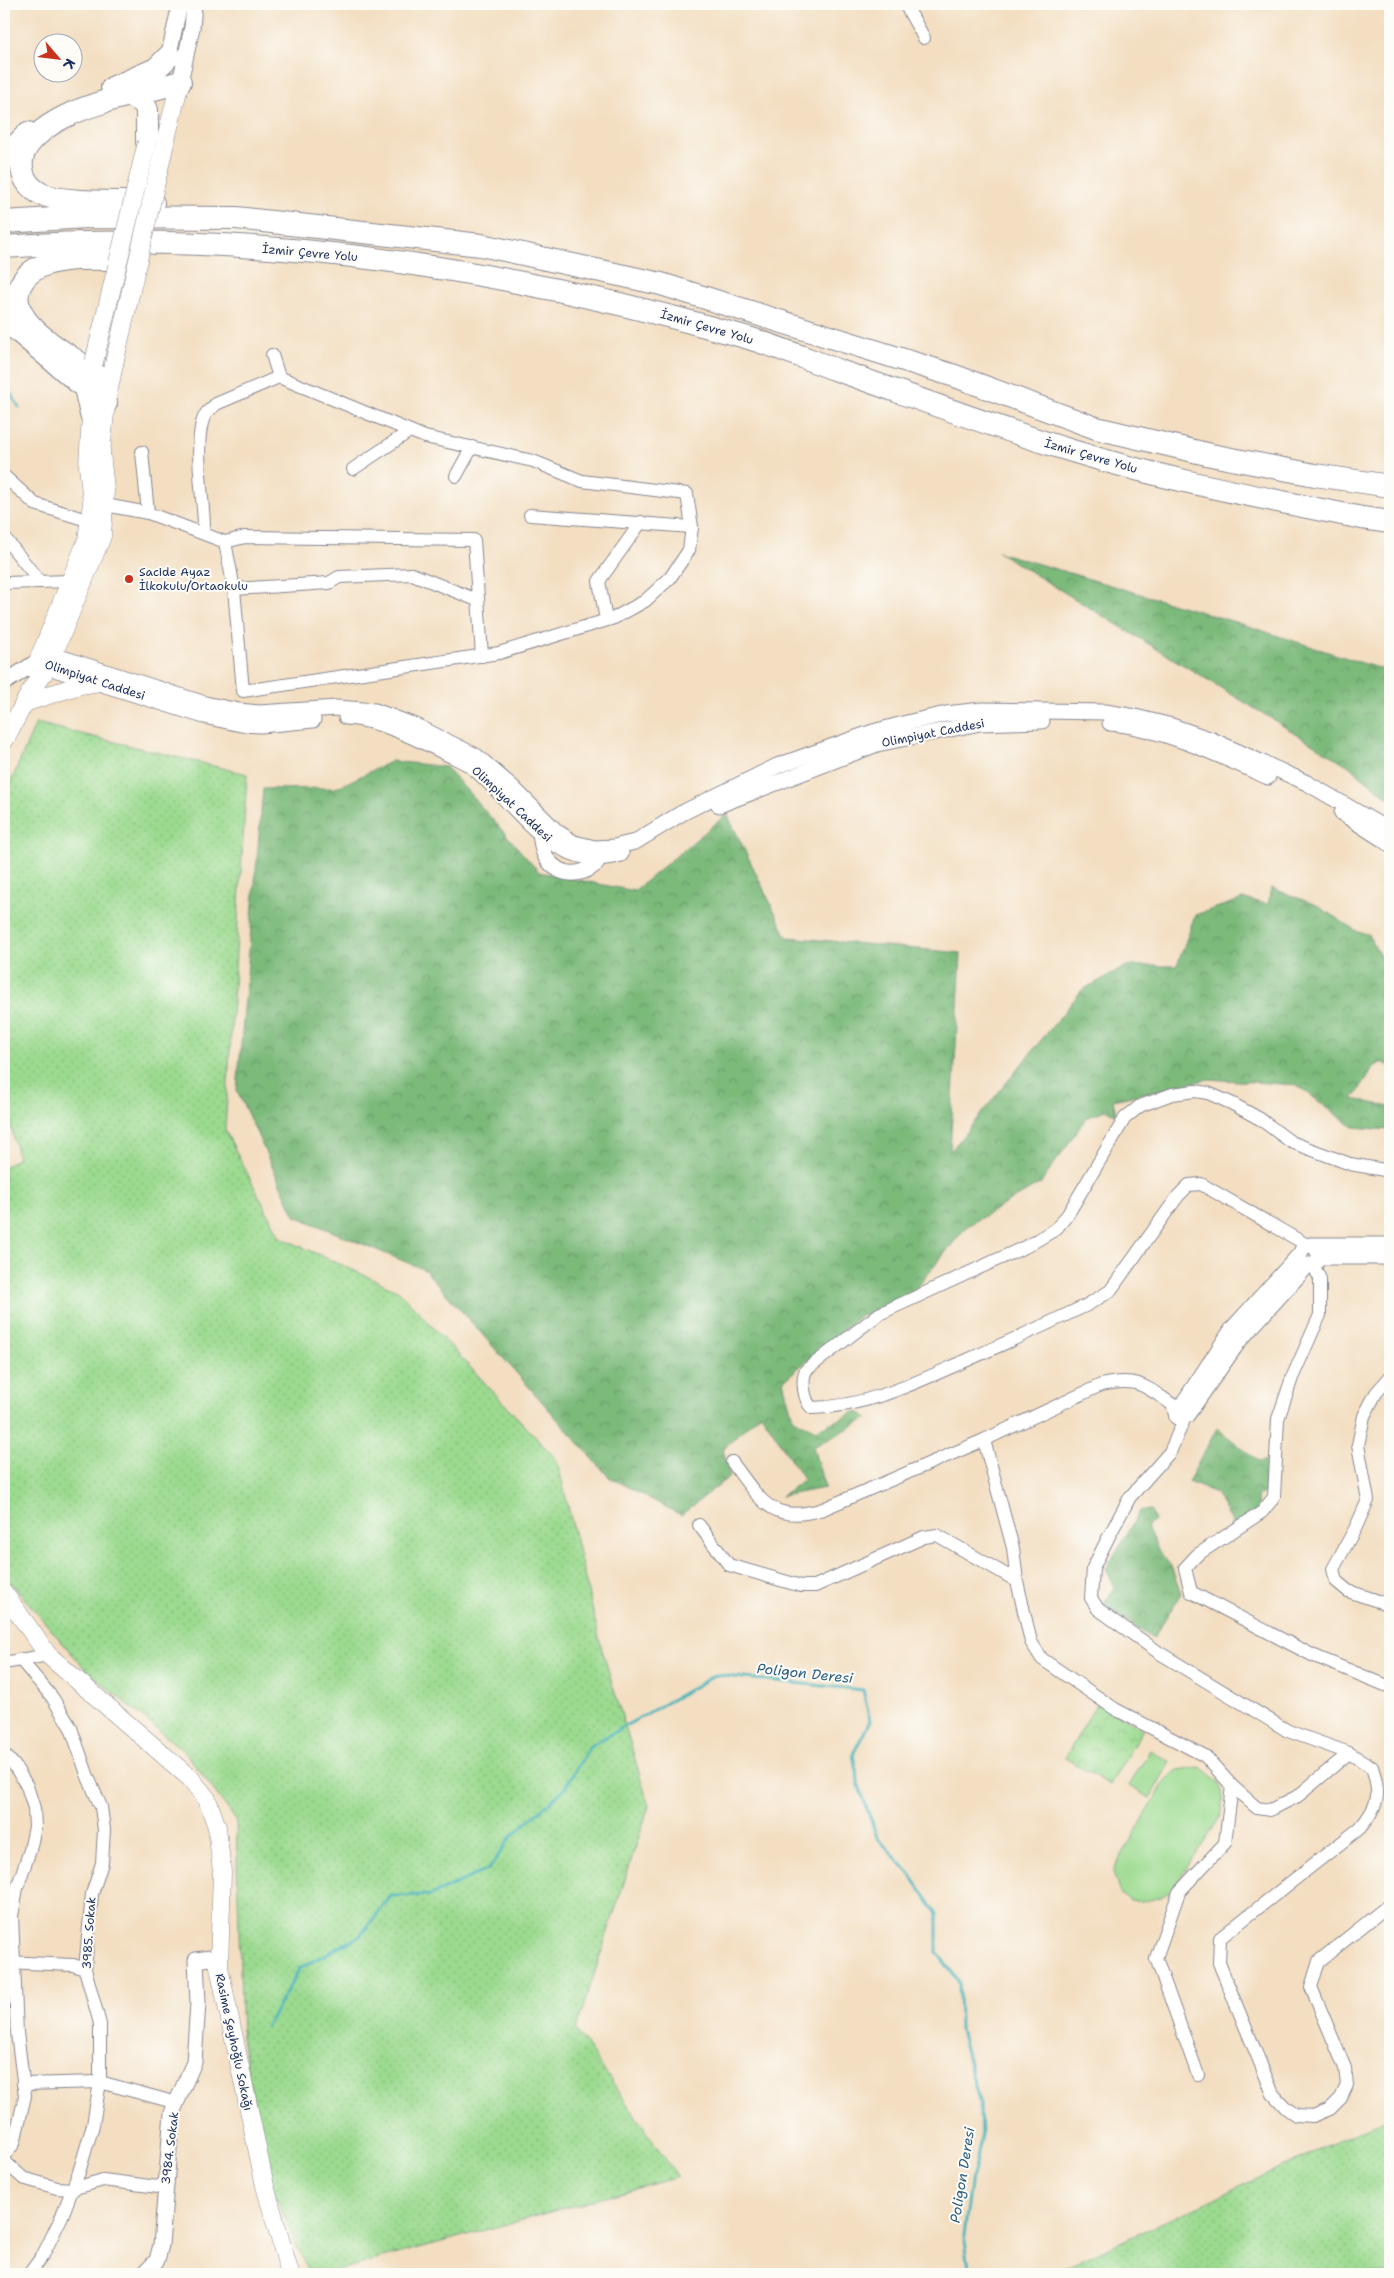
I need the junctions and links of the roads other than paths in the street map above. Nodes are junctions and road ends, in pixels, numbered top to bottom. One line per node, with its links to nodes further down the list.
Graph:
1 (180, 4): 5 (street)
2 (194, 4): 6 (street)
3 (905, 4): 4 (street)
4 (924, 38)
5 (169, 56): 6 (street); 7 (highway)
6 (166, 83): 7 (highway); 8 (main road)
7 (125, 90): 8 (highway); 9 (highway); 11 (highway)
8 (156, 142): 16 (main road, bridge)
9 (4, 158)
10 (4, 222): 11 (highway, İzmir Çevre Yolu)
11 (351, 231): 25 (highway, İzmir Çevre Yolu)
12 (4, 247): 13 (highway, İzmir Çevre Yolu)
13 (347, 256): 16 (highway); 31 (highway, İzmir Çevre Yolu)
14 (4, 320): 16 (highway)
15 (272, 355): 17 (street)
16 (95, 373): 18 (main road); 18 (highway)
17 (279, 377): 19 (street); 33 (street)
18 (99, 409): 26 (main road); 29 (main road)
19 (410, 431): 20 (street); 22 (street)
20 (472, 447): 24 (street); 32 (street)
21 (142, 452): 27 (street)
22 (353, 469)
23 (4, 476): 29 (street)
24 (456, 476)
25 (1390, 486)
26 (104, 505): 27 (street); 43 (main road)
27 (148, 513): 33 (street)
28 (530, 515): 30 (street)
29 (90, 521): 36 (main road)
30 (641, 522): 32 (street); 41 (street)
31 (1390, 522)
32 (692, 527): 41 (street)
33 (202, 533): 35 (street)
34 (4, 537): 37 (street)
35 (225, 542): 39 (street); 40 (street)
36 (71, 581): 37 (street); 43 (main road)
37 (40, 582): 38 (street)
38 (4, 583)
39 (234, 589): 40 (street); 42 (street)
40 (477, 600): 42 (street)
41 (606, 620): 42 (street)
42 (482, 656)
43 (46, 661): 44 (street, Olimpiyat Caddesi); 45 (street); 46 (main road); 49 (street, Olimpiyat Caddesi)
44 (99, 682): 46 (main road); 51 (street, Olimpiyat Caddesi)
45 (4, 683)
46 (24, 703): 47 (main road)
47 (4, 741)
48 (1390, 831): 49 (street, Olimpiyat Caddesi)
49 (574, 843): 51 (street)
50 (1390, 844): 51 (street, Olimpiyat Caddesi)
51 (595, 858)
52 (1390, 1172): 54 (street)
53 (1390, 1245): 54 (street)
54 (1310, 1255): 55 (street); 57 (street); 67 (street)
55 (1390, 1257)
56 (1390, 1377): 63 (street)
57 (1182, 1408): 58 (street); 68 (street)
58 (984, 1440): 59 (street); 61 (street)
59 (732, 1462)
60 (699, 1524): 61 (street)
61 (1017, 1581): 70 (street)
62 (4, 1593): 64 (main road, Rasime Şeyhoğlu Sokağı)
63 (1390, 1605)
64 (48, 1655): 65 (street); 72 (main road, Rasime Şeyhoğlu Sokağı)
65 (20, 1659): 66 (street); 74 (street, 3985. Sokak)
66 (4, 1663)
67 (1390, 1687)
68 (1349, 1753): 70 (street); 71 (street)
69 (4, 1754): 73 (street)
70 (1232, 1786): 75 (street)
71 (1390, 1904)
72 (219, 1957): 78 (street, 3984. Sokak); 85 (main road, Rasime Şeyhoğlu Sokağı)
73 (9, 1962): 74 (street); 77 (street)
74 (85, 1969): 76 (street, 3985. Sokak)
75 (1198, 2075)
76 (100, 2082): 77 (street); 78 (street); 82 (street, 3985. Sokak)
77 (23, 2084): 79 (street)
78 (177, 2103): 81 (street, 3984. Sokak)
79 (4, 2157)
80 (4, 2161): 82 (street)
81 (166, 2181): 82 (street); 84 (street, 3984. Sokak)
82 (72, 2189): 83 (street, 3985. Sokak)
83 (28, 2274)
84 (148, 2274)
85 (290, 2274)

